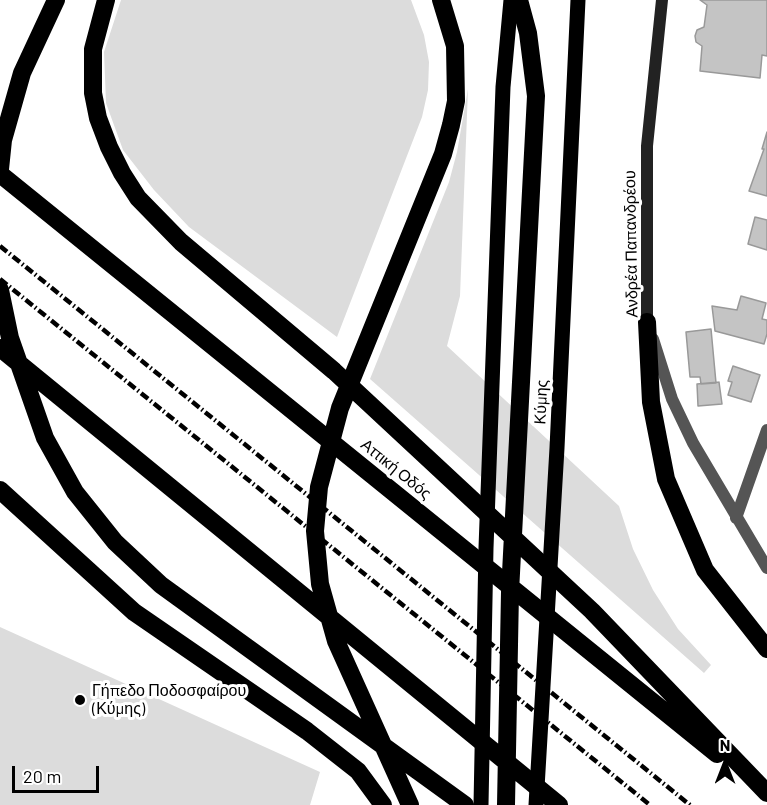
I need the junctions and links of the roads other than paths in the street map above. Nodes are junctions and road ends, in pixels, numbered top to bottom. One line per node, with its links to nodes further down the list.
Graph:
1 (56, 0): 8 (highway)
2 (106, 0): 17 (highway)
3 (441, 0): 19 (highway)
4 (511, 0): 21 (main road)
5 (519, 0): 22 (highway)
6 (578, 0): 23 (main road, Κύμης)
7 (662, 0): 10 (street, Ανδρέα Παπανδρέου)
8 (0, 172): 17 (highway, Αττική Οδός)
9 (0, 290): 20 (highway)
10 (647, 322): 14 (street, Ανδρέα Παπανδρέου); 16 (highway)
11 (0, 348): 24 (highway)
12 (767, 430): 14 (street)
13 (0, 490): 18 (highway)
14 (736, 518): 15 (street, Ανδρέα Παπανδρέου)
15 (767, 568)
16 (767, 649)
17 (767, 794)
18 (382, 805)
19 (410, 805)
20 (465, 805)
21 (481, 805)
22 (506, 805)
23 (536, 805)
24 (559, 805)

